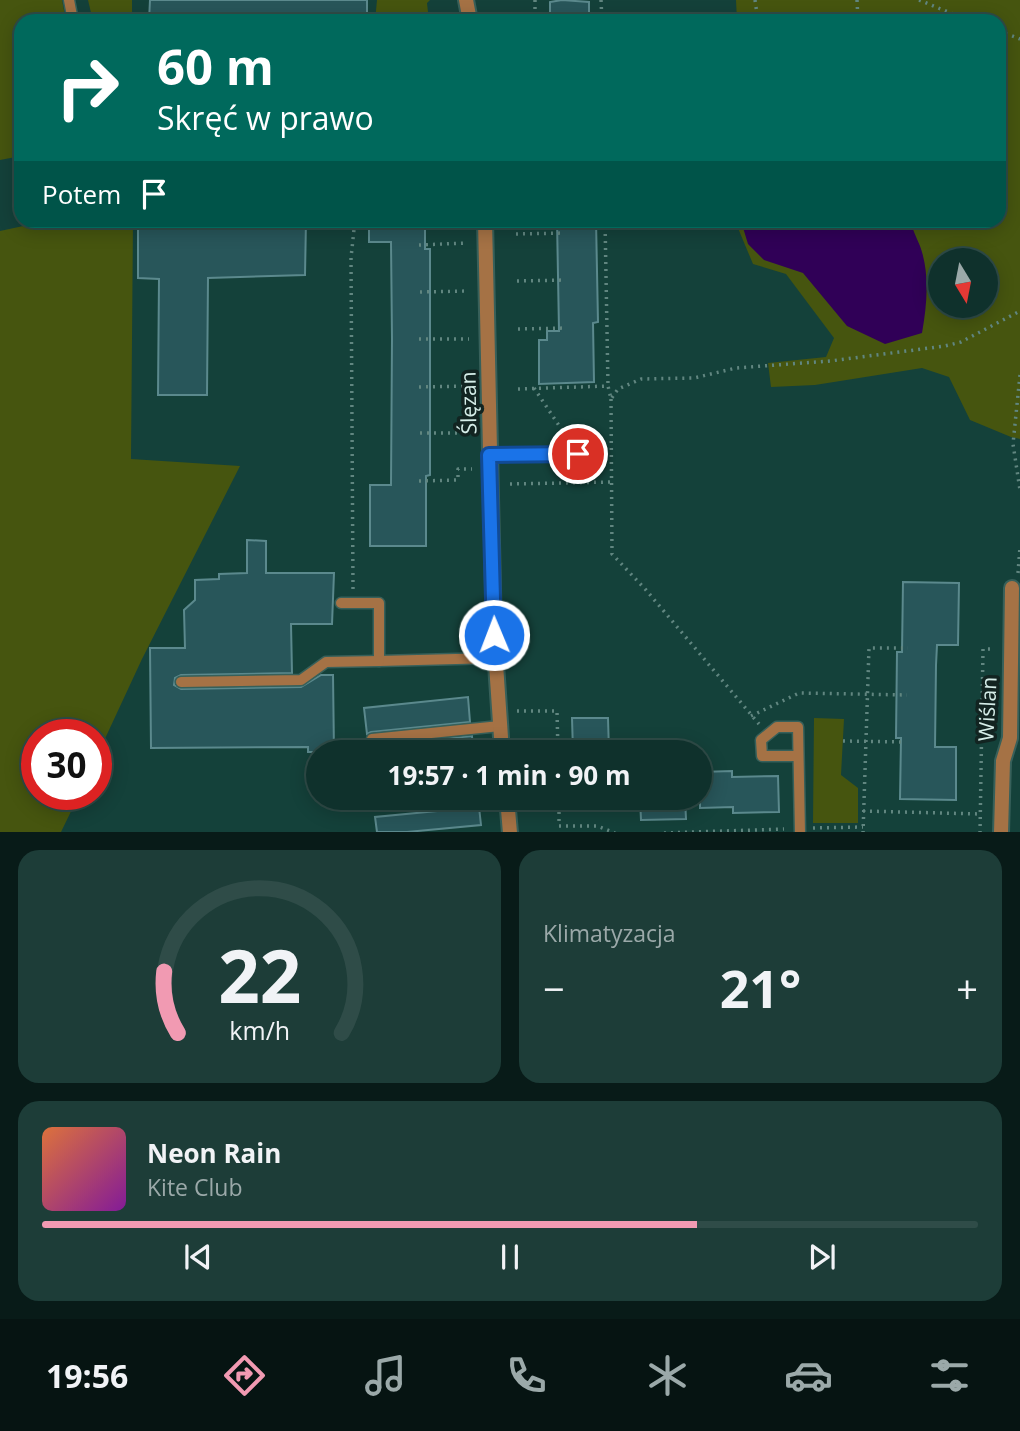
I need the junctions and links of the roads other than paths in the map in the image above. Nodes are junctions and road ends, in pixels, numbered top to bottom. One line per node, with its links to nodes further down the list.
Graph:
1 (485, 228): 3 (street, Ślęzan)
2 (578, 454): 3 (lane)
3 (489, 455): 6 (street, Ślęzan)
4 (1012, 588): 16 (street, Wiślan)
5 (341, 603): 7 (lane)
6 (495, 658): 7 (lane); 9 (street, Ślęzan)
7 (379, 661): 8 (lane)
8 (181, 682)
9 (500, 726): 10 (lane); 11 (street, Ślęzan)
10 (372, 739)
11 (501, 740)
12 (798, 756): 12 (lane); 14 (lane)
13 (508, 810): 15 (street)
14 (800, 830)
15 (510, 832)
16 (1001, 832)

